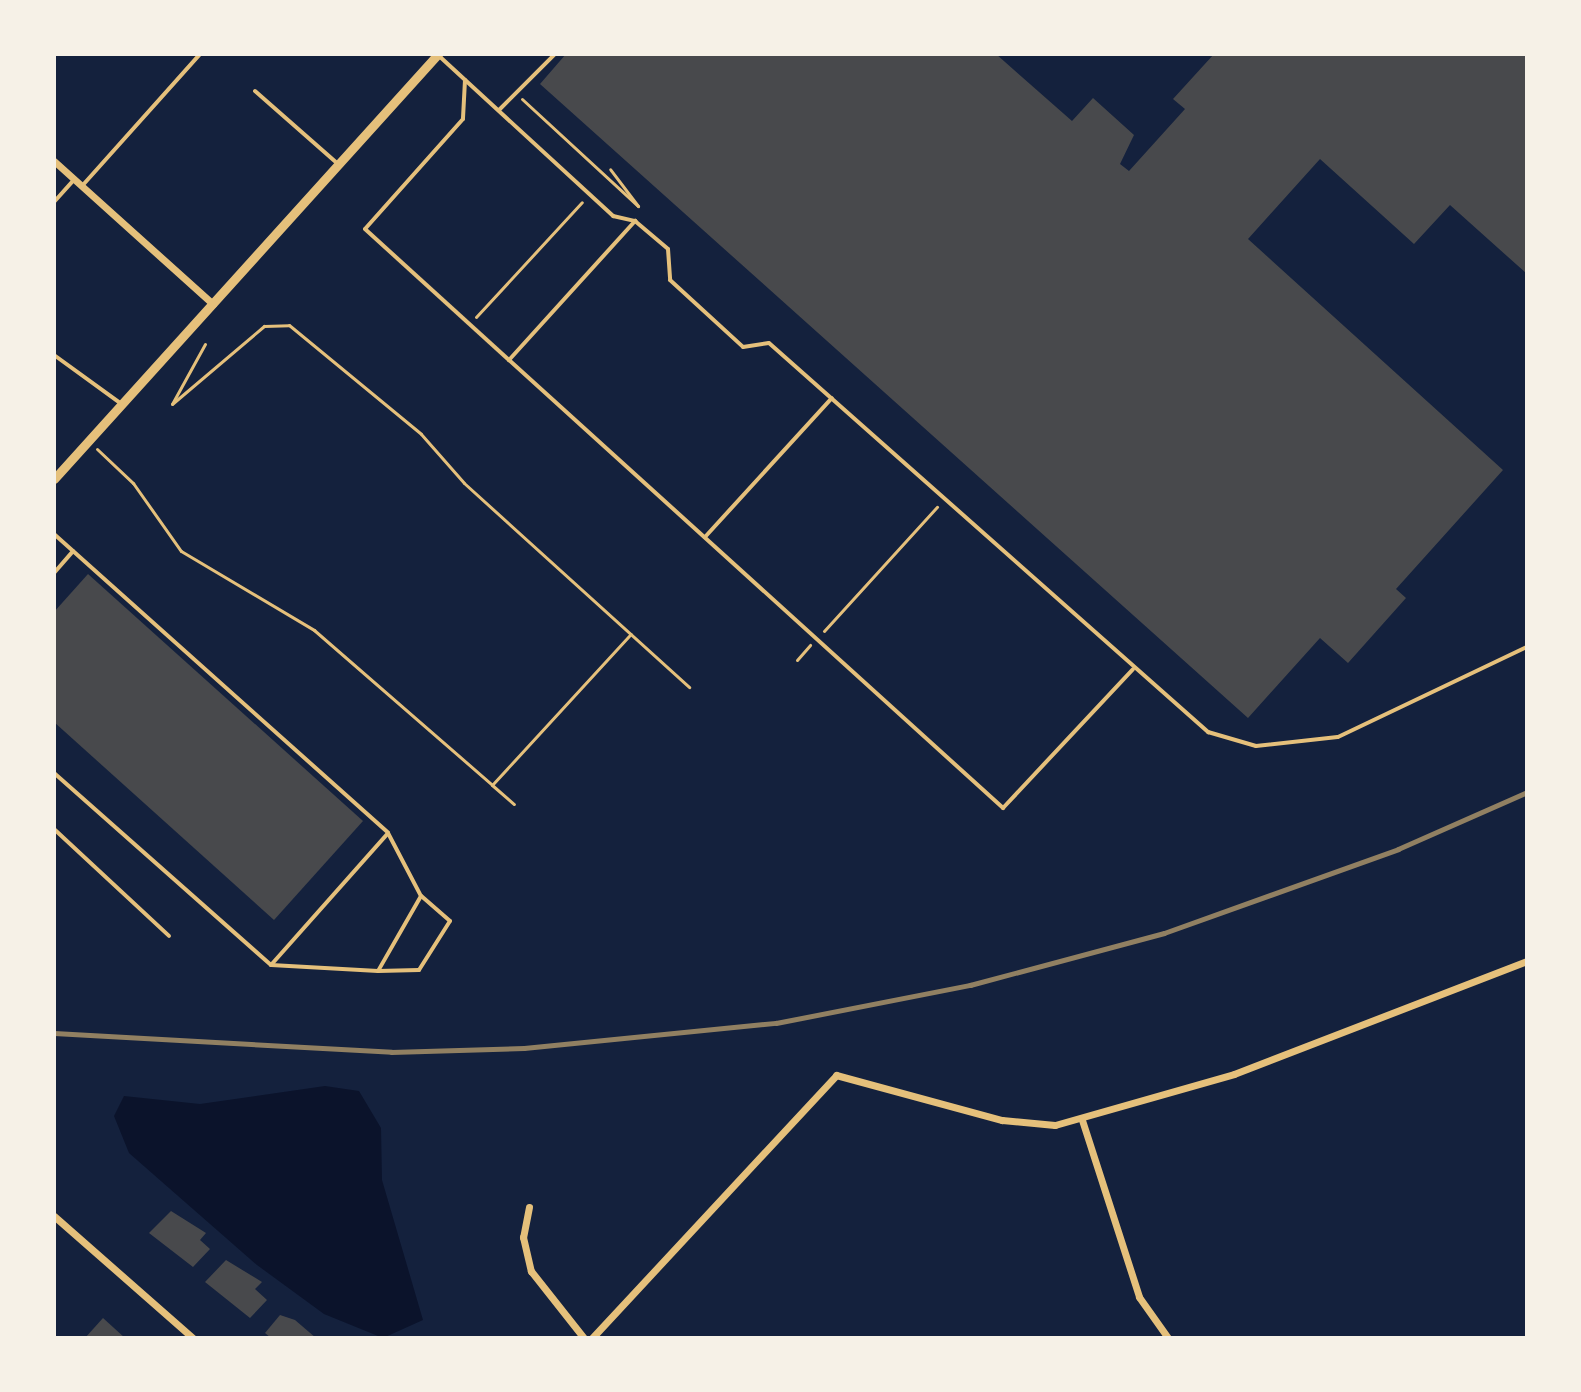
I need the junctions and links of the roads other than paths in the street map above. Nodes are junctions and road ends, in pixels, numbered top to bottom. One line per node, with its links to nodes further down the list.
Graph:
1 (200, 54): 10 (lane)
2 (438, 54): 4 (lane); 8 (street)
3 (555, 54): 6 (lane)
4 (465, 80): 6 (lane); 15 (lane)
5 (255, 91): 8 (lane)
6 (499, 110): 12 (lane)
7 (54, 161): 9 (street)
8 (339, 164): 13 (street)
9 (74, 179): 10 (street); 11 (lane)
10 (82, 186): 13 (street)
11 (54, 202)
12 (635, 221): 15 (lane); 16 (lane)
13 (213, 304): 17 (street)
14 (54, 355): 17 (lane)
15 (509, 360): 20 (lane)
16 (832, 398): 20 (lane); 24 (lane)
17 (121, 405): 18 (street)
18 (54, 479)
19 (54, 534): 21 (lane)
20 (705, 537): 24 (lane)
21 (73, 551): 22 (lane); 27 (lane)
22 (54, 573)
23 (1527, 647): 24 (lane)
24 (1133, 669)
25 (54, 773): 31 (lane)
26 (54, 829): 29 (lane)
27 (388, 833): 28 (lane); 31 (lane)
28 (421, 896): 32 (lane); 32 (lane)
29 (169, 936)
30 (1527, 961): 33 (street)
31 (271, 965): 32 (lane)
32 (378, 971)
33 (1082, 1120): 38 (street); 39 (street)
34 (529, 1207): 37 (street)
35 (54, 1216): 36 (street)
36 (193, 1338)
37 (584, 1338)
38 (592, 1338)
39 (1168, 1338)

